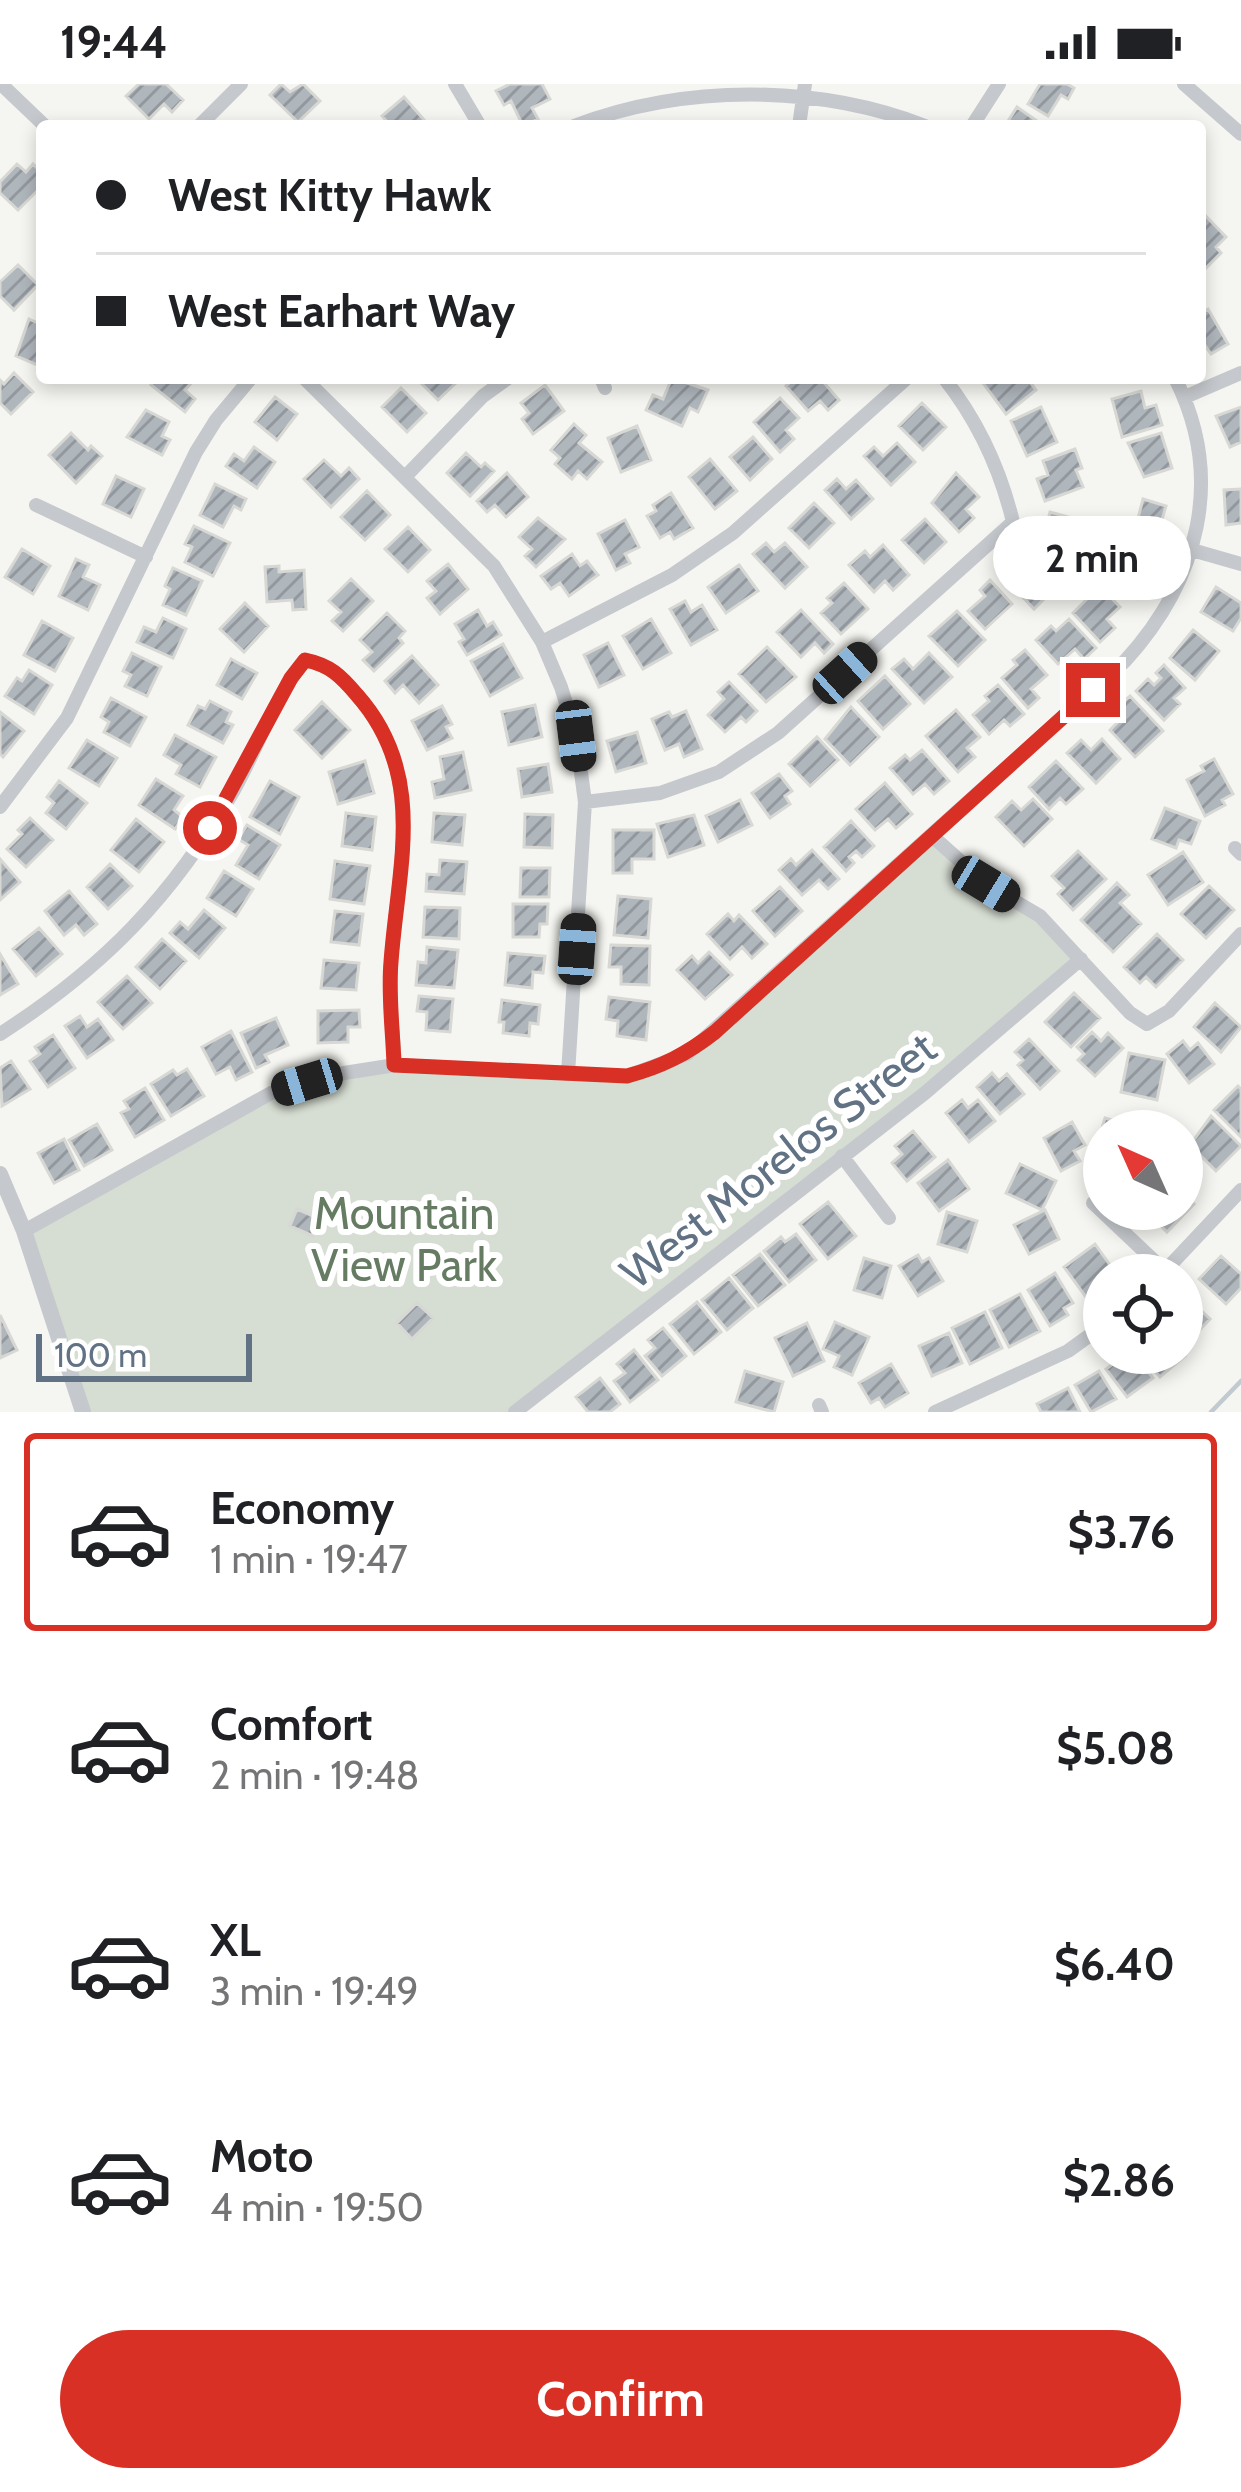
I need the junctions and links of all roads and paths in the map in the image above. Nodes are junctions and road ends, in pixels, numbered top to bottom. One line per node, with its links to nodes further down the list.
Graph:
1 (2, 84): 8 (street)
2 (242, 84): 9 (street)
3 (455, 84): 10 (street)
4 (999, 84): 14 (street)
5 (1184, 84): 15 (street)
6 (804, 85): 7 (street); 12 (street); 13 (street)
7 (649, 90): 11 (street)
8 (39, 120)
9 (206, 120)
10 (476, 120)
11 (586, 120)
12 (800, 120)
13 (914, 120)
14 (976, 120)
15 (1241, 134)
16 (1241, 373): 23 (street)
17 (246, 384): 27 (street)
18 (310, 384): 24 (street)
19 (500, 384): 24 (street)
20 (900, 384): 29 (street)
21 (948, 384): 30 (street)
22 (1178, 384): 23 (street)
23 (1184, 397): 26 (street)
24 (404, 477): 29 (street)
25 (35, 505): 27 (street)
26 (1192, 550): 28 (street); 32 (street)
27 (146, 557): 31 (street)
28 (1241, 564)
29 (542, 642): 30 (street)
30 (585, 802): 37 (street)
31 (0, 807)
32 (931, 835): 34 (street); 37 (street)
33 (1241, 934): 34 (street)
34 (1081, 959): 38 (street, West Morelos Street)
35 (0, 1034): 36 (street)
36 (394, 1065): 37 (street); 43 (street)
37 (568, 1074)
38 (842, 1156): 41 (street); 48 (street, West Morelos Street)
39 (0, 1174): 43 (street)
40 (1241, 1190): 45 (street)
41 (889, 1218)
42 (1120, 1230): 44 (street)
43 (24, 1231): 47 (street)
44 (1144, 1254)
45 (1181, 1254)
46 (1083, 1340): 49 (street)
47 (83, 1412)
48 (515, 1412)
49 (935, 1412)

